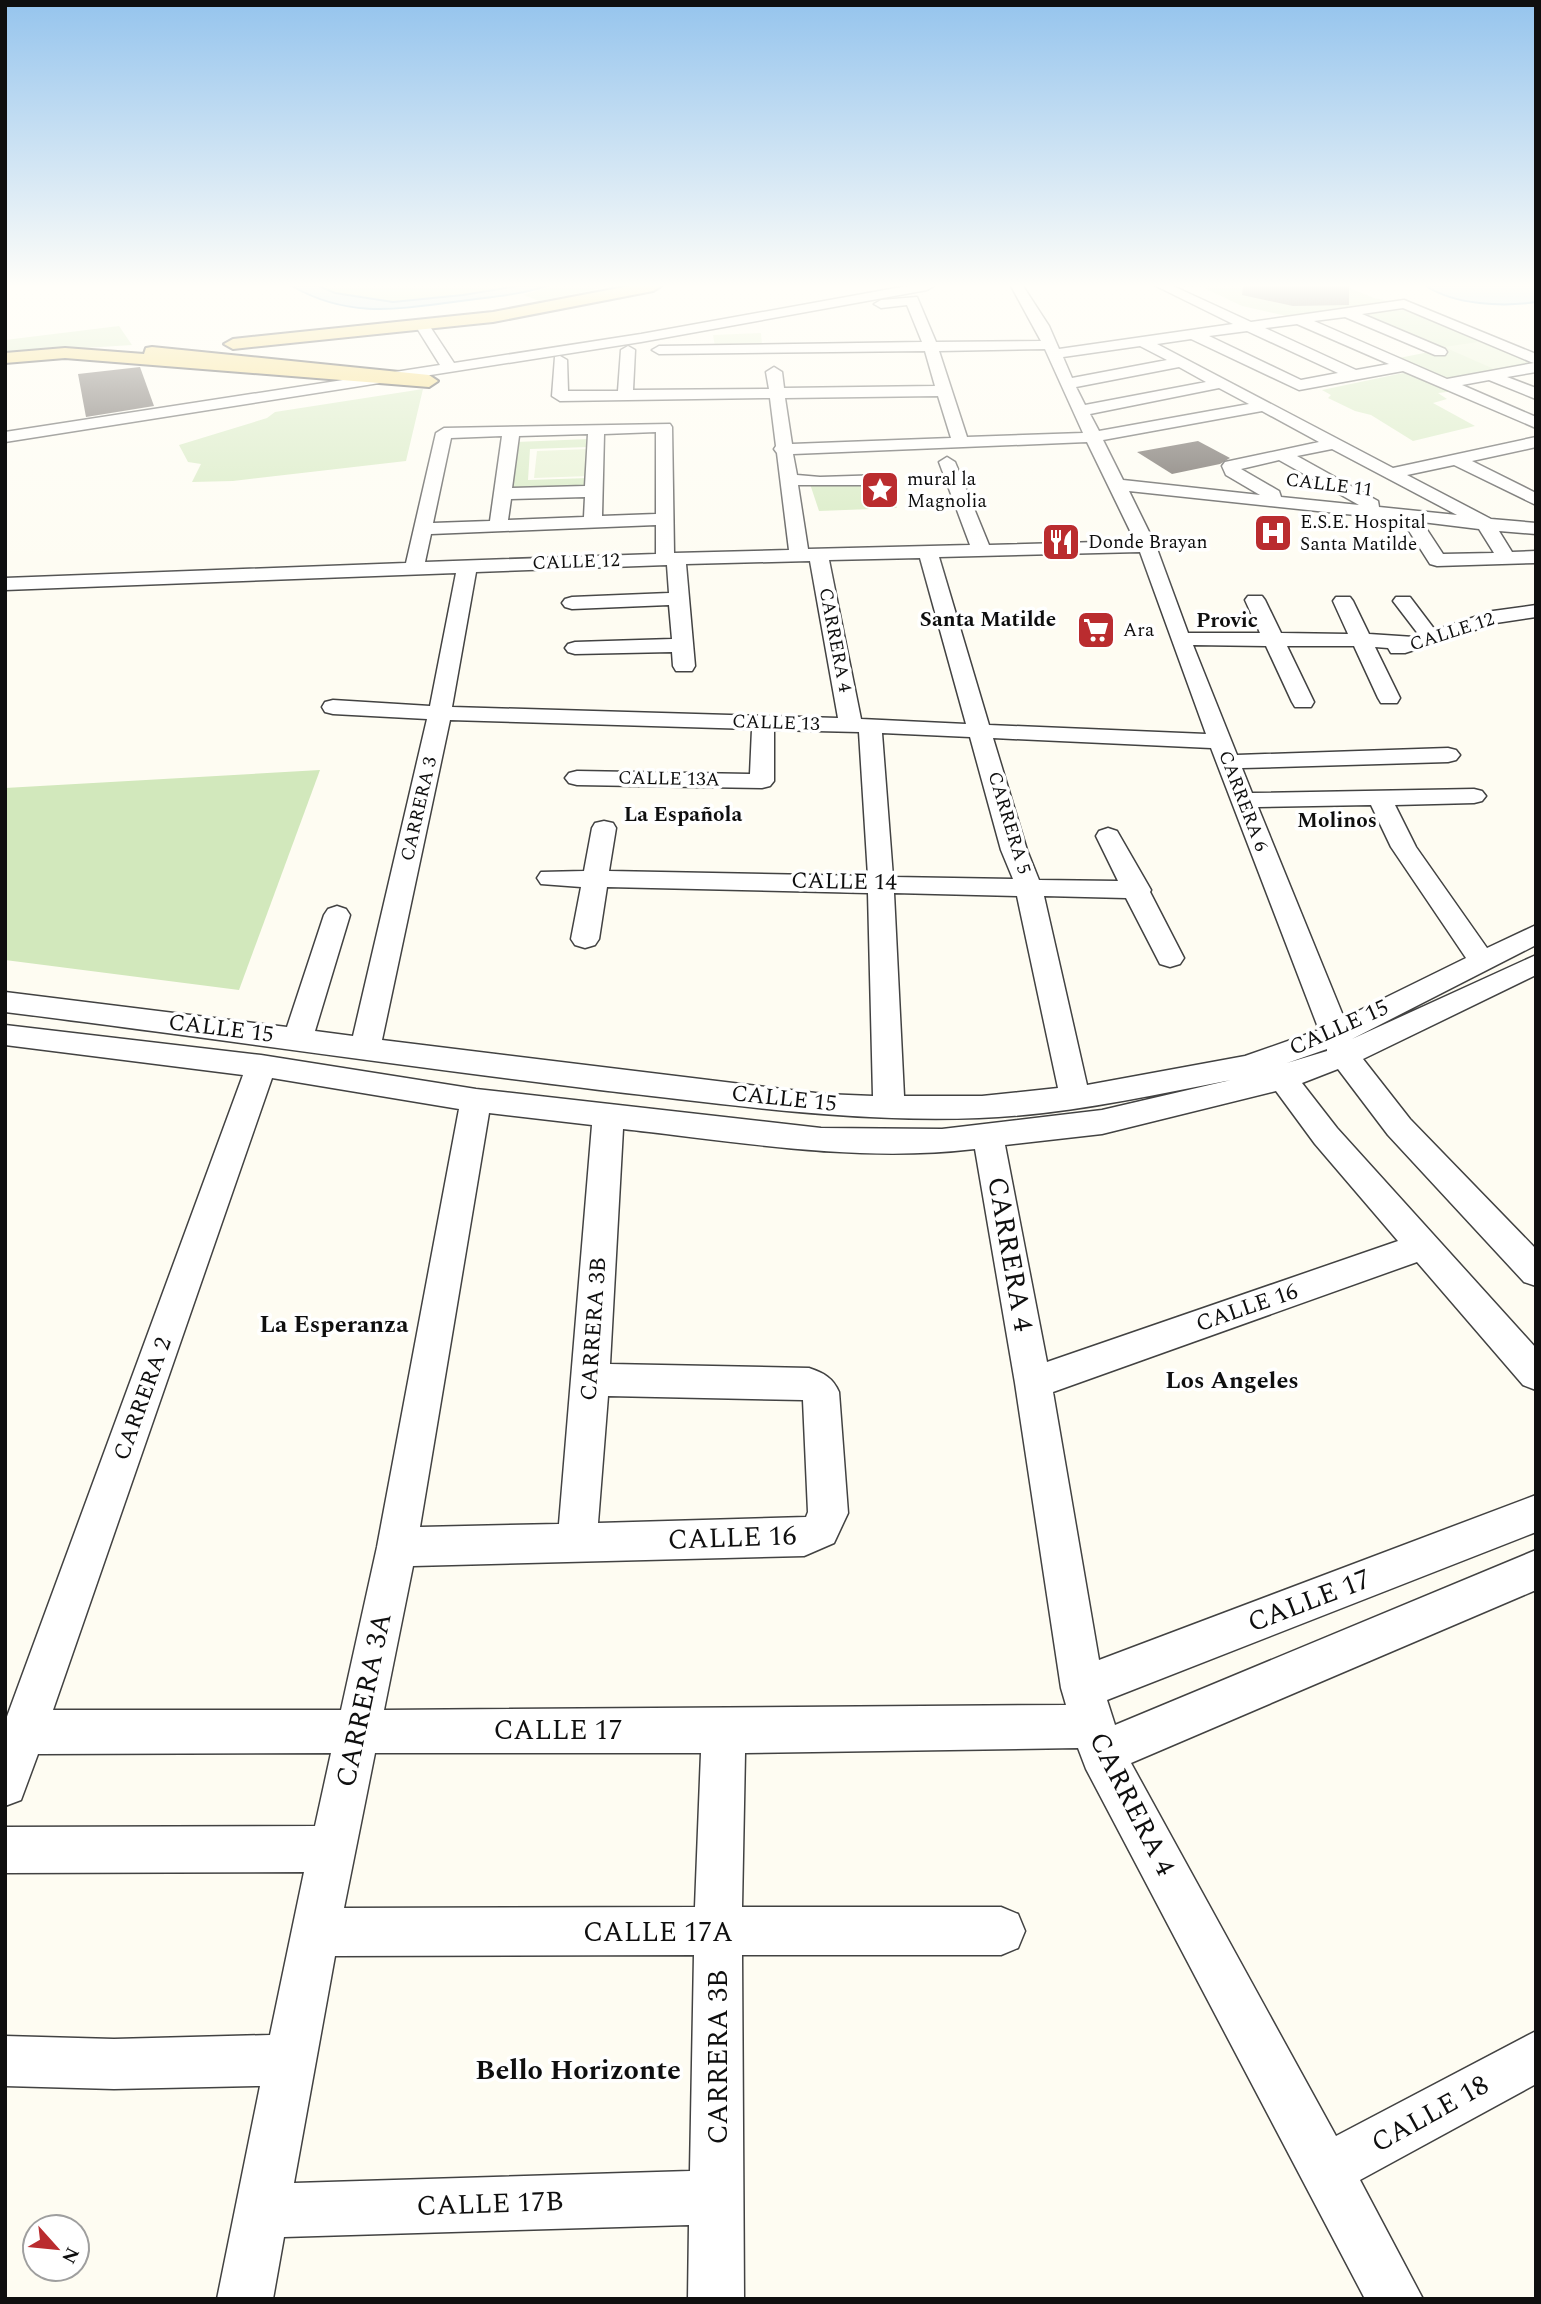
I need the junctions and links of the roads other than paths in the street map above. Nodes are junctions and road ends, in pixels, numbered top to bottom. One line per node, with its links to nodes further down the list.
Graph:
1 (285, 394): 18 (street)
2 (560, 394): 11 (street)
3 (625, 394): 11 (street)
4 (776, 394): 5 (street); 11 (street); 24 (street, CARRERA 4)
5 (803, 394)
6 (944, 394): 19 (street)
7 (1072, 394): 13 (street, CARRERA 6)
8 (1169, 394): 13 (street)
9 (1242, 394): 12 (street)
10 (1466, 394): 15 (street)
11 (625, 397)
12 (1265, 406): 14 (street); 21 (street)
13 (1081, 411): 21 (street, CARRERA 6)
14 (1287, 418): 21 (street); 22 (street)
15 (1536, 423)
16 (596, 429): 17 (street); 35 (street); 41 (street)
17 (511, 431): 36 (street); 45 (street)
18 (5, 437)
19 (960, 441): 21 (street); 24 (street)
20 (1536, 442): 23 (street)
21 (1098, 443): 34 (street, CARRERA 6)
22 (1335, 443): 25 (street); 31 (street)
23 (1516, 447): 26 (street); 27 (street)
24 (782, 449): 32 (street, CARRERA 4)
25 (1282, 455): 38 (street); 39 (street)
26 (1536, 457)
27 (1454, 458): 31 (street); 37 (street)
28 (970, 461): 29 (street)
29 (947, 462): 30 (street); 48 (street)
30 (925, 463)
31 (1392, 473): 43 (street)
32 (788, 480): 33 (street); 50 (street, CARRERA 4)
33 (884, 480)
34 (1116, 485): 38 (street, CALLE 11); 47 (street, CARRERA 6)
35 (594, 491): 36 (street); 42 (street)
36 (502, 494): 44 (street)
37 (1536, 500)
38 (1282, 501): 39 (street, CALLE 11)
39 (1386, 513): 40 (street, CALLE 11)
40 (1408, 515): 43 (street, CALLE 11); 53 (street)
41 (664, 519): 42 (street); 52 (street)
42 (593, 522): 44 (street)
43 (1485, 523): 46 (street, CALLE 11); 53 (street)
44 (498, 526): 45 (street)
45 (421, 529): 55 (street)
46 (1536, 529)
47 (1147, 546): 48 (street, CALLE 12); 63 (street, CARRERA 6)
48 (981, 549): 49 (street, CALLE 12)
49 (928, 552): 50 (street, CALLE 12); 76 (street, CARRERA 5)
50 (809, 556): 52 (street, CALLE 12); 75 (street, CARRERA 4)
51 (1536, 557): 53 (street)
52 (670, 559): 54 (street, CALLE 12); 57 (street)
53 (1507, 559)
54 (467, 566): 55 (street, CALLE 12); 73 (street, CARRERA 3)
55 (414, 568): 56 (street, CALLE 12)
56 (5, 583)
57 (678, 598): 61 (street); 66 (street)
58 (1255, 600): 64 (street)
59 (1343, 601): 68 (street)
60 (1403, 601): 65 (street)
61 (572, 603)
62 (1536, 611): 65 (street, CALLE 12)
63 (1180, 639): 64 (street); 77 (street, CARRERA 6)
64 (1274, 641): 68 (street); 71 (street)
65 (1424, 641): 68 (street)
66 (682, 645): 67 (street); 69 (street)
67 (575, 648)
68 (1366, 649): 70 (street)
69 (684, 666)
70 (1389, 698)
71 (1303, 702)
72 (332, 707): 73 (street, CALLE 13)
73 (440, 713): 74 (street, CALLE 13); 102 (street, CARRERA 3)
74 (763, 722): 75 (street, CALLE 13); 79 (street, CALLE 13A)
75 (861, 725): 76 (street, CALLE 13); 87 (street, CARRERA 4)
76 (981, 731): 77 (street, CALLE 13); 88 (street, CARRERA 5)
77 (1224, 752): 78 (street, CALLE 13); 82 (street, CARRERA 6)
78 (1448, 755)
79 (577, 778)
80 (1474, 796): 81 (street)
81 (1379, 797): 82 (street); 94 (street)
82 (1242, 800): 101 (street, CARRERA 6)
83 (604, 828): 86 (street)
84 (1108, 836): 89 (street)
85 (550, 878): 86 (street, CALLE 14)
86 (594, 878): 87 (street, CALLE 14); 92 (street)
87 (881, 884): 88 (street, CALLE 14); 107 (street, CARRERA 4)
88 (1028, 886): 89 (street, CALLE 14); 105 (street, CARRERA 5)
89 (1138, 890): 93 (street)
90 (337, 915): 99 (street)
91 (1536, 934): 94 (street, CALLE 15)
92 (585, 939)
93 (1170, 958)
94 (1481, 960): 101 (street, CALLE 15)
95 (1536, 964): 101 (street, CALLE 15)
96 (5, 1002): 97 (street, CALLE 15)
97 (91, 1013): 99 (street, CALLE 15); 100 (street)
98 (5, 1035): 100 (street, CALLE 15)
99 (298, 1040): 102 (street, CALLE 15)
100 (73, 1045): 103 (street, CALLE 15)
101 (1340, 1046): 104 (street, CALLE 15); 111 (street, CARRERA 6)
102 (365, 1050): 107 (street, CALLE 15)
103 (261, 1066): 106 (street, CALLE 15); 122 (street, CARRERA 2)
104 (1275, 1069): 105 (street, CALLE 15); 109 (street, CALLE 15); 110 (street)
105 (1075, 1098): 107 (street, CALLE 15)
106 (476, 1100): 108 (street, CALLE 15); 117 (street, CARRERA 3A)
107 (889, 1108)
108 (608, 1115): 109 (street, CALLE 15); 113 (street, CARRERA 3B)
109 (988, 1136): 114 (street, CARRERA 4)
110 (1422, 1246): 112 (street); 114 (street, CALLE 16)
111 (1536, 1272)
112 (1536, 1374)
113 (591, 1380): 116 (street, CARRERA 3B); 116 (street, CALLE 16)
114 (1033, 1383): 119 (street, CARRERA 4)
115 (1536, 1513): 119 (street, CALLE 17)
116 (577, 1543): 117 (street, CALLE 16)
117 (397, 1546): 120 (street, CARRERA 3A)
118 (1536, 1570): 119 (street, CALLE 17)
119 (1092, 1722): 121 (street, CALLE 17); 132 (street, CARRERA 4)
120 (359, 1729): 121 (street, CALLE 17); 122 (street, CALLE 17); 124 (street, CARRERA 3A)
121 (724, 1731): 128 (street, CARRERA 3B)
122 (25, 1732): 123 (street, CARRERA 2)
123 (5, 1784)
124 (333, 1849): 125 (street); 127 (street, CARRERA 3A)
125 (5, 1850)
126 (1001, 1931): 128 (street, CALLE 17A)
127 (315, 1932): 128 (street, CALLE 17A); 130 (street, CARRERA 3A)
128 (718, 1932): 133 (street, CARRERA 3B)
129 (1536, 2056): 132 (street, CALLE 18)
130 (292, 2060): 131 (street); 134 (street, CARRERA 3A)
131 (5, 2061)
132 (1325, 2171): 137 (street, CARRERA 4)
133 (718, 2197): 134 (street, CALLE 17B); 136 (street, CARRERA 3B)
134 (263, 2211): 135 (street, CARRERA 3A)
135 (245, 2299)
136 (716, 2299)
137 (1395, 2299)

